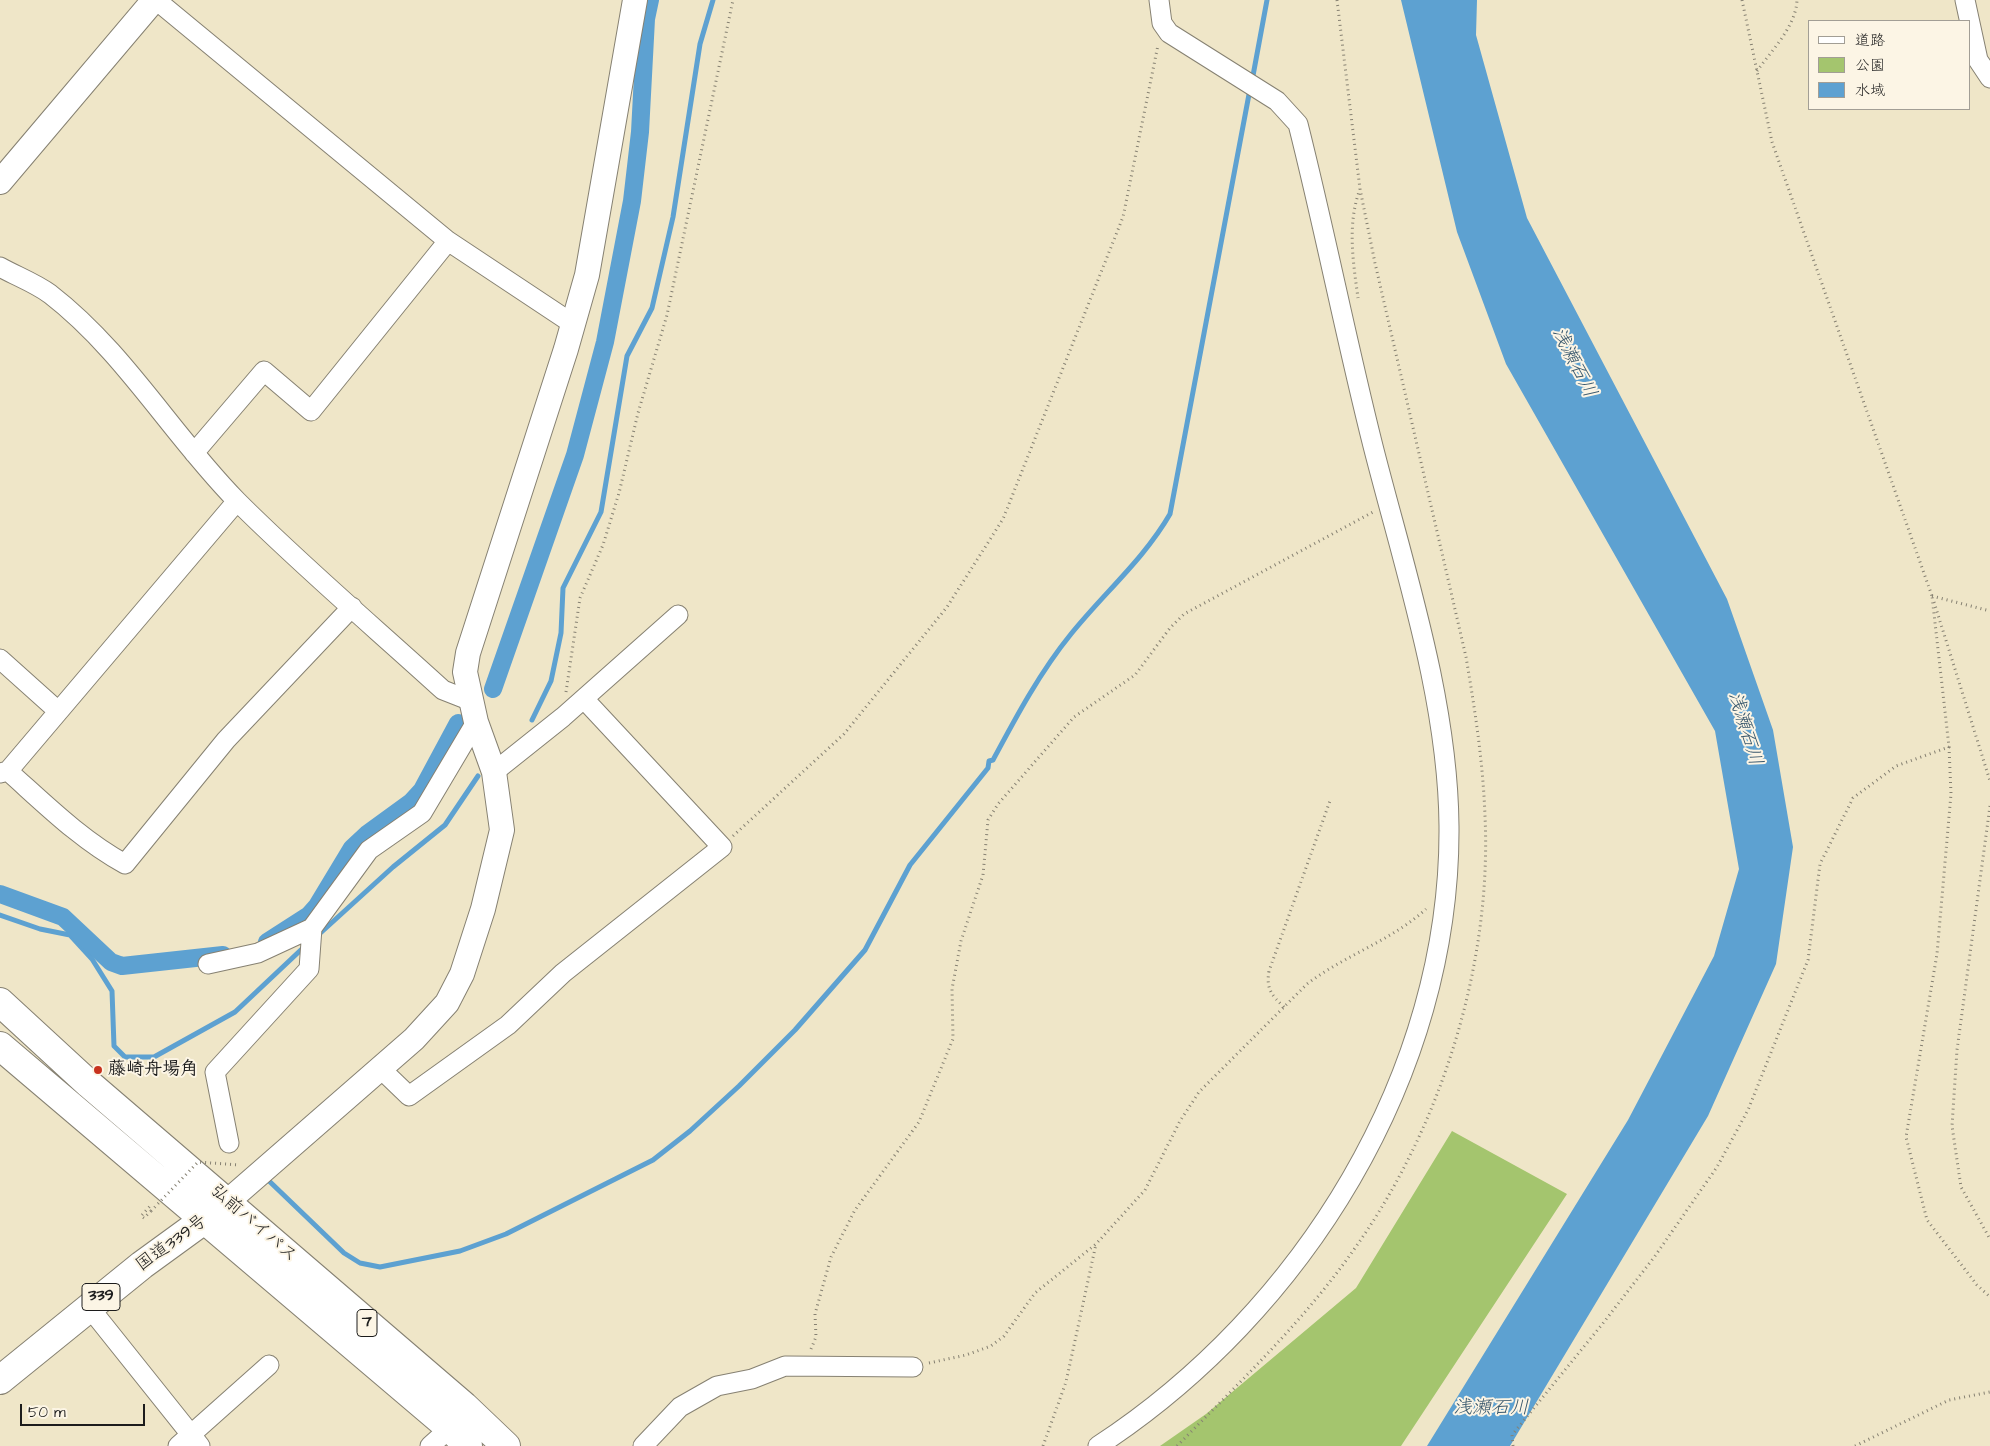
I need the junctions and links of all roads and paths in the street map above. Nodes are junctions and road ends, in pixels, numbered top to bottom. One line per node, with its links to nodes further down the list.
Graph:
1 (155, 0): 14 (street); 16 (street)
2 (635, 0): 19 (street)
3 (733, 0): 31 (path)
4 (1159, 0): 10 (street)
5 (1337, 0): 15 (path)
6 (1742, 0): 12 (path)
7 (1797, 0): 12 (path)
8 (1965, 0): 9 (street)
9 (1969, 20)
10 (1162, 23): 22 (street); 38 (path)
11 (1970, 23): 13 (street)
12 (1757, 72): 23 (path)
13 (1990, 78)
14 (0, 182)
15 (1360, 189): 18 (path); 66 (path)
16 (448, 241): 19 (street); 20 (street)
17 (0, 267): 20 (street)
18 (1358, 300)
19 (573, 324): 30 (street)
20 (194, 453): 21 (street)
21 (237, 501): 24 (street); 29 (street)
22 (1388, 504): 39 (street); 56 (path)
23 (1932, 596): 25 (path); 32 (path); 35 (path)
24 (352, 607): 30 (street); 33 (street)
25 (1990, 611)
26 (678, 616): 28 (street)
27 (0, 659): 29 (street)
28 (584, 699): 31 (street); 38 (street)
29 (58, 711): 33 (street)
30 (473, 711): 34 (street); 40 (street)
31 (563, 717): 34 (street)
32 (1949, 747): 53 (path); 67 (path)
33 (4, 772)
34 (494, 772): 45 (street)
35 (1990, 781)
36 (1331, 798): 43 (path)
37 (1990, 806): 51 (path)
38 (722, 847): 45 (street)
39 (1446, 897): 43 (path); 65 (street)
40 (312, 928): 41 (street); 46 (street)
41 (208, 964)
42 (0, 1002): 49 (highway, 弘前バイパス / 7)
43 (1284, 1007): 52 (path)
44 (0, 1046): 50 (highway, 弘前バイパス / 7)
45 (382, 1070): 49 (street)
46 (229, 1143)
47 (239, 1165): 48 (path, bridge)
48 (156, 1199)
49 (227, 1202): 50 (highway, 国道339号 / 339); 62 (highway, 弘前バイパス / 7)
50 (207, 1220): 54 (highway, 国道339号 / 339); 61 (highway, 弘前バイパス / 7)
51 (1990, 1239)
52 (1096, 1244): 57 (path); 64 (path)
53 (1990, 1297)
54 (89, 1306): 58 (highway, 国道339号 / 339); 60 (street)
55 (269, 1365): 60 (street)
56 (804, 1366): 57 (street); 63 (street)
57 (913, 1367)
58 (0, 1380)
59 (1990, 1392): 68 (path)
60 (190, 1442)
61 (443, 1442)
62 (506, 1446)
63 (643, 1446)
64 (1043, 1446)
65 (1098, 1446)
66 (1176, 1446)
67 (1513, 1446)
68 (1854, 1446)

